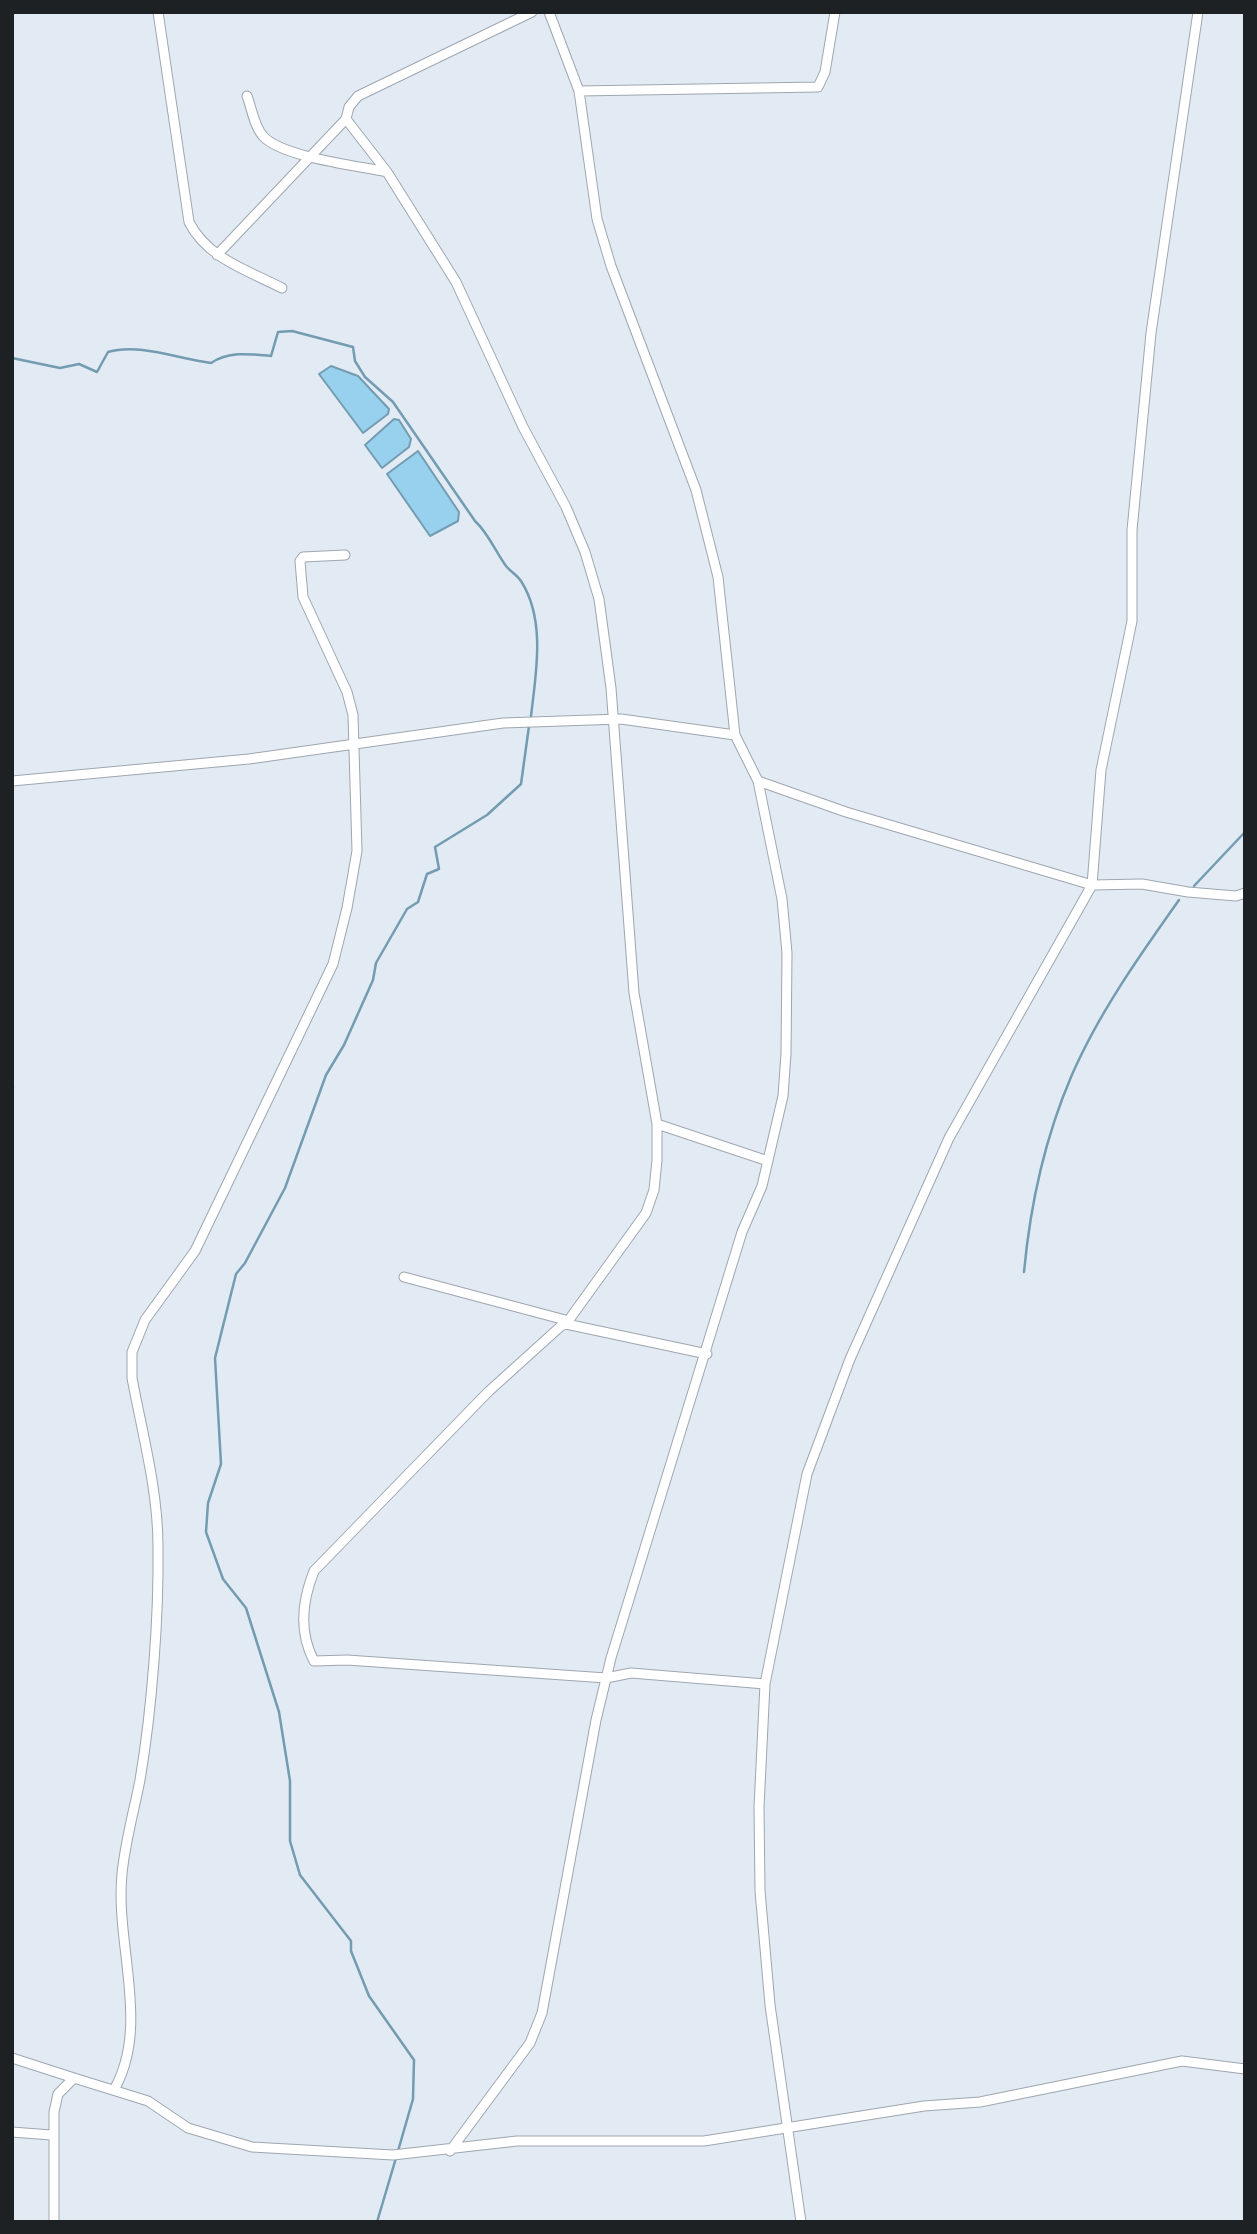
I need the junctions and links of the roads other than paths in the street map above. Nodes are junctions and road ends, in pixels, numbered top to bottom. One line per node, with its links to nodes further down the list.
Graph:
1 (158, 12): 11 (street)
2 (532, 12): 8 (street)
3 (549, 12): 6 (street)
4 (835, 12): 6 (street)
5 (1198, 12): 19 (street)
6 (579, 91): 15 (street)
7 (247, 96): 9 (street)
8 (346, 119): 9 (street); 10 (street)
9 (309, 157): 10 (street); 11 (street)
10 (387, 172): 14 (street)
11 (217, 255): 12 (street)
12 (282, 288)
13 (345, 555): 16 (street)
14 (612, 719): 15 (street); 16 (street); 21 (street)
15 (734, 735): 18 (street)
16 (356, 744): 17 (street); 31 (street)
17 (12, 781)
18 (758, 781): 19 (street); 22 (street)
19 (1091, 885): 20 (street); 27 (street)
20 (1245, 893)
21 (657, 1124): 22 (street); 24 (street)
22 (768, 1161): 25 (street)
23 (404, 1277): 24 (street)
24 (567, 1322): 25 (street); 26 (street)
25 (707, 1353): 26 (street)
26 (606, 1678): 27 (street); 35 (street)
27 (765, 1684): 32 (street)
28 (12, 2057): 30 (street)
29 (1245, 2069): 32 (street)
30 (74, 2078): 31 (street); 34 (street)
31 (115, 2088): 35 (street)
32 (788, 2126): 35 (street); 37 (street)
33 (12, 2132): 34 (street)
34 (51, 2135): 36 (street)
35 (450, 2151)
36 (54, 2222)
37 (801, 2222)

